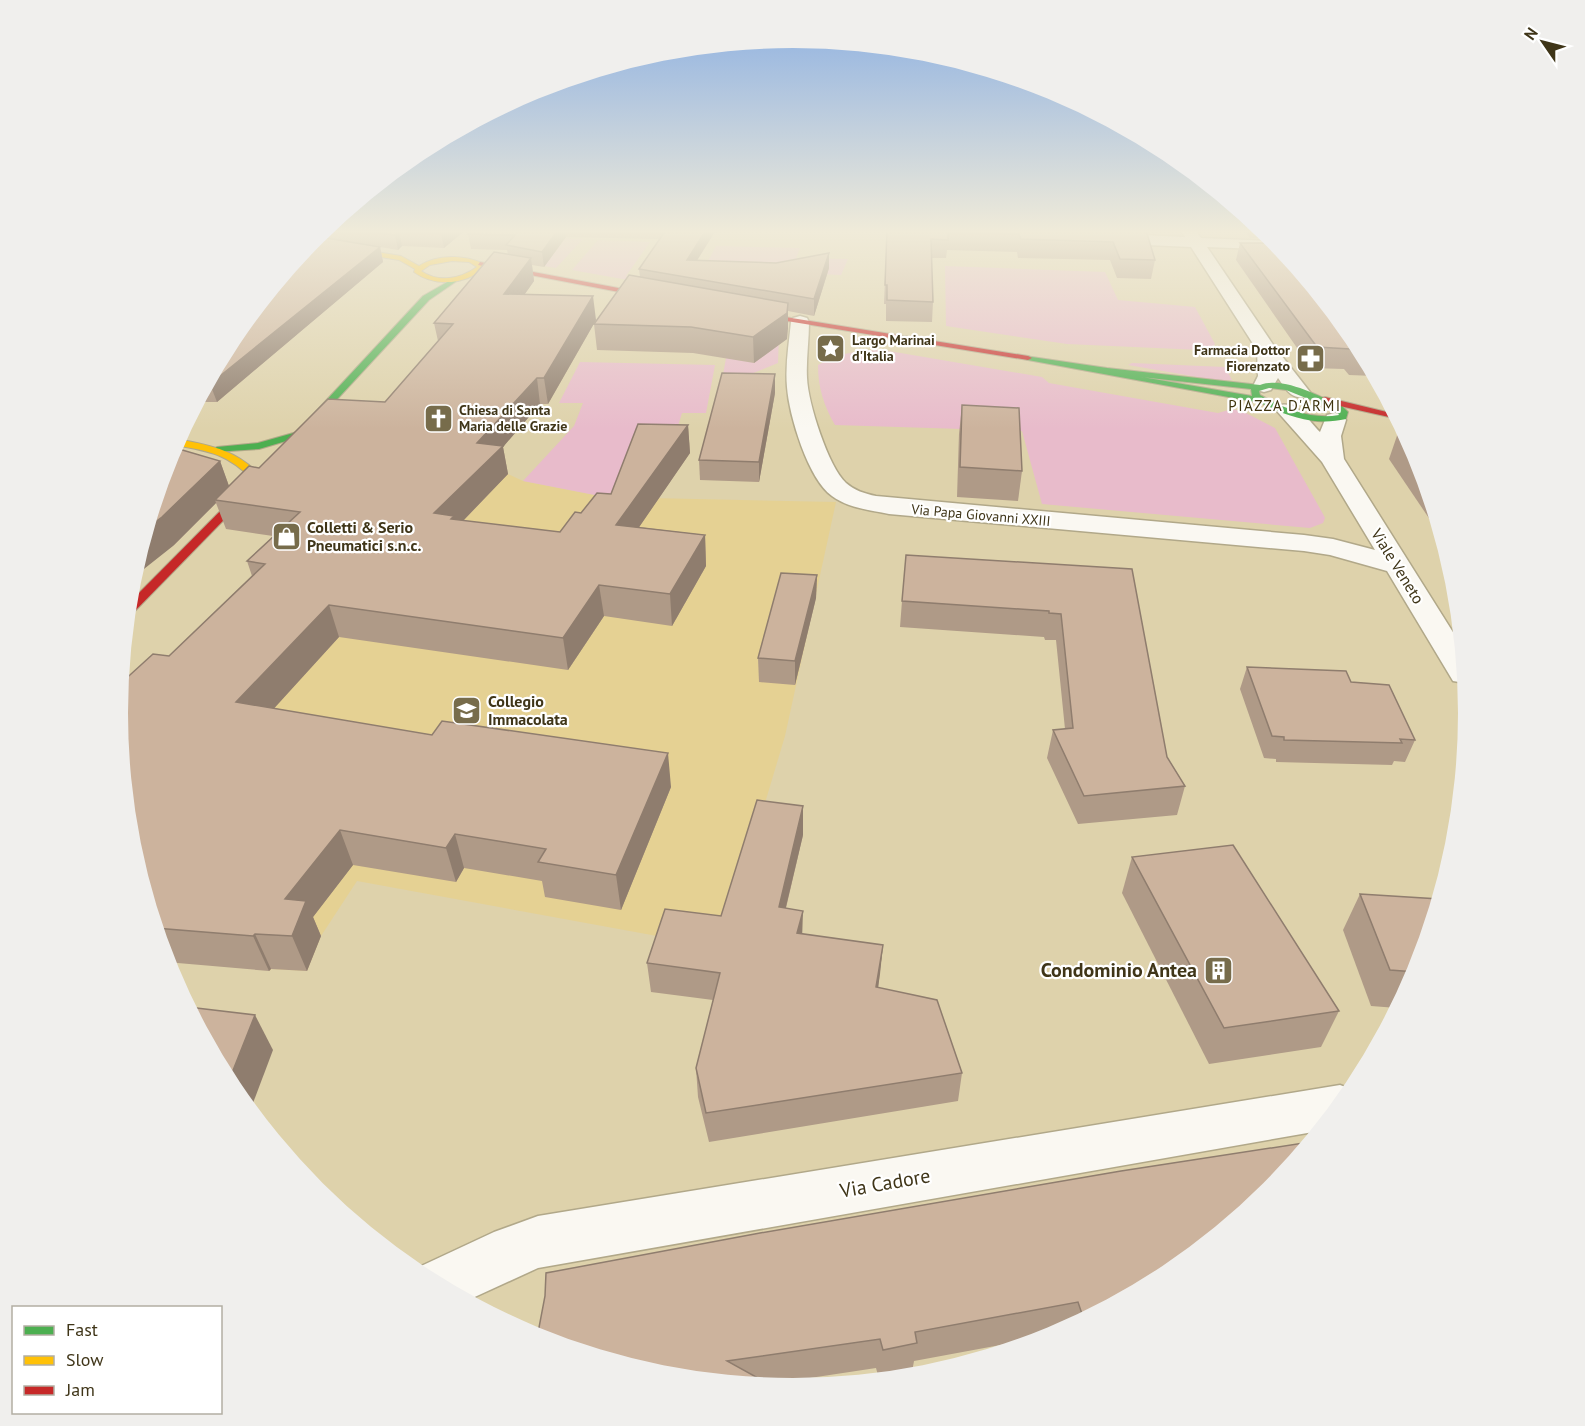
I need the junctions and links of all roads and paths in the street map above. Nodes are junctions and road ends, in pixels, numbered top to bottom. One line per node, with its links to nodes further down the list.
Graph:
1 (650, 297): 4 (street)
2 (1232, 297): 7 (street)
3 (426, 298): 12 (street)
4 (671, 300)
5 (730, 310): 6 (street)
6 (800, 322): 8 (street); 20 (street, Via Papa Giovanni XXIII)
7 (1267, 350): 8 (street, Viale Veneto); 8 (street)
8 (1280, 395): 9 (street); 10 (street); 10 (street); 16 (street, Viale Veneto)
9 (1387, 415)
10 (1335, 420): 11 (street); 16 (street)
11 (1391, 424)
12 (300, 434): 14 (street); 15 (street)
13 (185, 444): 14 (street)
14 (215, 450): 18 (street)
15 (284, 451)
16 (1332, 459): 19 (street, Viale Veneto)
17 (270, 466): 18 (street)
18 (258, 479): 22 (street)
19 (1366, 514): 20 (street, Via Papa Giovanni XXIII); 21 (street, Viale Veneto)
20 (1304, 543): 21 (street, Via Papa Giovanni XXIII)
21 (1399, 566): 23 (street, Viale Veneto)
22 (137, 602)
23 (1455, 659)
24 (1327, 1108): 25 (street, Via Cadore)
25 (448, 1281)

